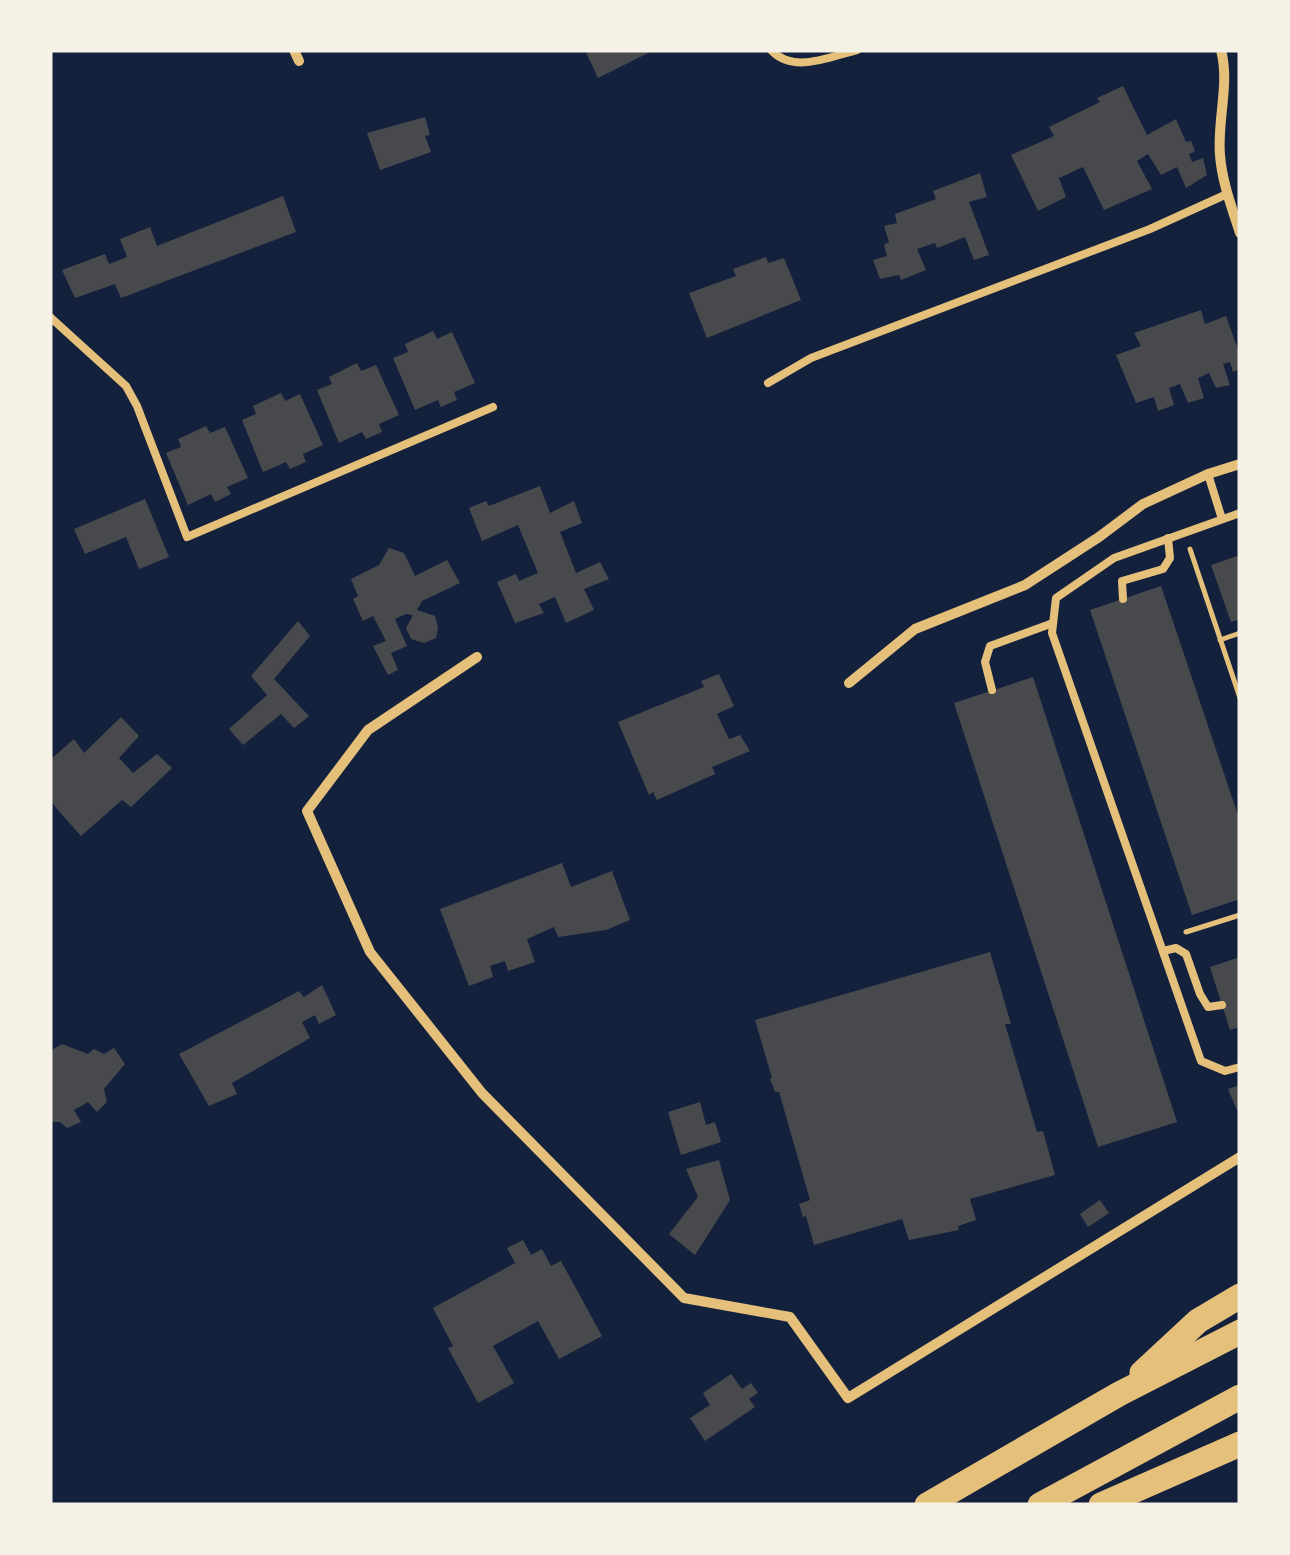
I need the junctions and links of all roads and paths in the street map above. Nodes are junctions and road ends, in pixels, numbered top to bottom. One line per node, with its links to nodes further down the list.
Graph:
1 (770, 50): 2 (lane)
2 (857, 50)
3 (1221, 50): 4 (street)
4 (1227, 194): 5 (street); 7 (lane)
5 (1240, 233)
6 (50, 317): 8 (lane)
7 (768, 383)
8 (493, 407)
9 (1240, 464): 10 (street)
10 (1208, 474): 12 (lane); 20 (street)
11 (1240, 513): 12 (lane)
12 (1222, 519): 13 (lane)
13 (1185, 532): 14 (lane); 18 (path)
14 (1168, 538): 15 (lane); 16 (lane)
15 (1122, 599)
16 (1054, 623): 21 (lane); 24 (lane)
17 (1240, 633): 18 (path)
18 (1220, 640): 22 (path)
19 (477, 657): 28 (street)
20 (850, 682)
21 (992, 690)
22 (1240, 698)
23 (1240, 915): 24 (path)
24 (1159, 940): 25 (lane)
25 (1163, 951): 26 (lane); 27 (lane)
26 (1222, 1005)
27 (1240, 1067)
28 (1240, 1158)
29 (1240, 1296): 31 (highway)
30 (1240, 1332): 31 (highway)
31 (1118, 1394): 34 (highway)
32 (1240, 1397): 35 (highway)
33 (1240, 1444): 36 (highway)
34 (927, 1505)
35 (1040, 1505)
36 (1101, 1505)

